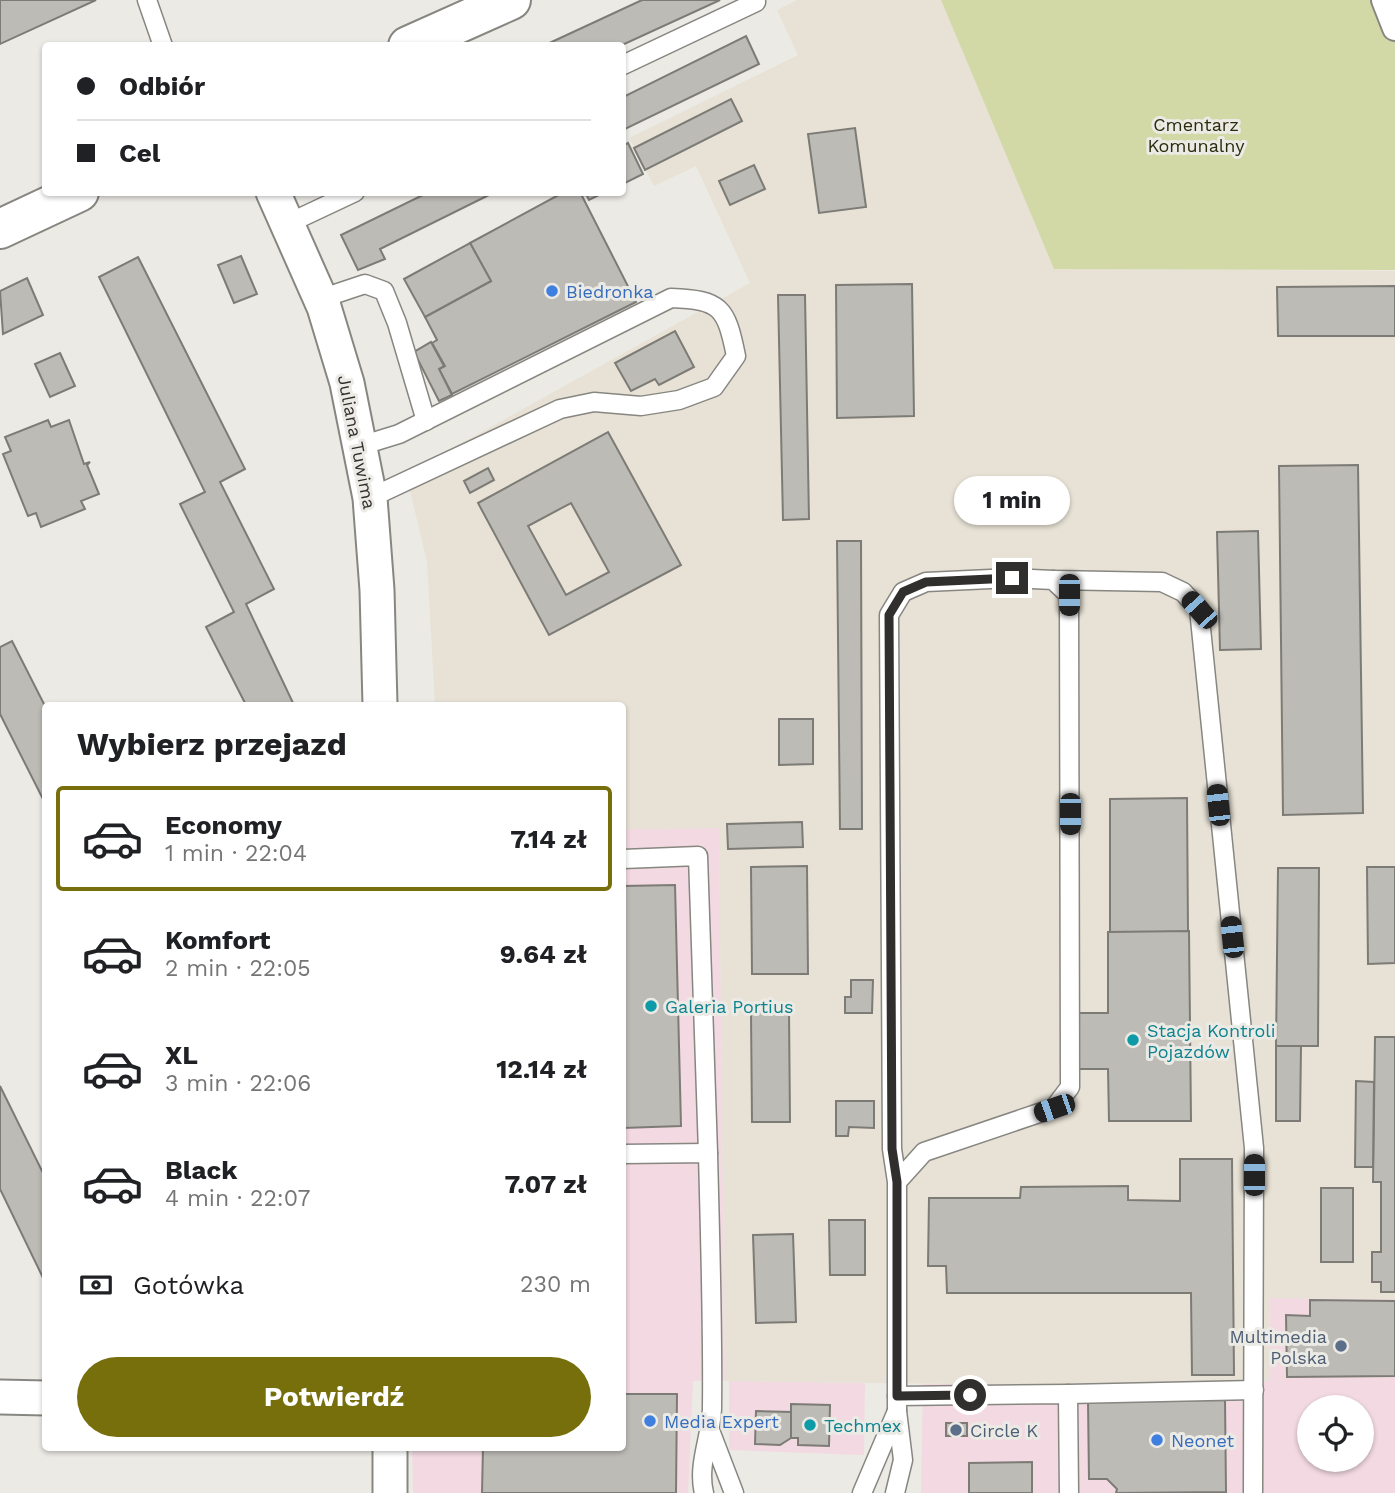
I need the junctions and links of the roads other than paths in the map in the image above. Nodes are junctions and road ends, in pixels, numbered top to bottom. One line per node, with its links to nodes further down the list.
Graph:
1 (147, 0): 6 (lane)
2 (511, 0): 7 (street)
3 (1384, 0): 5 (street)
4 (756, 2): 8 (lane)
5 (1395, 28)
6 (162, 42)
7 (417, 42)
8 (626, 64)
9 (70, 196): 13 (street)
10 (275, 196): 12 (street, Juliana Tuwima)
11 (347, 196): 12 (lane)
12 (287, 225): 14 (street, Juliana Tuwima)
13 (0, 229)
14 (320, 299): 15 (lane); 16 (street, Juliana Tuwima)
15 (426, 421): 16 (lane); 17 (lane)
16 (360, 446): 17 (street, Juliana Tuwima)
17 (370, 498): 19 (street, Juliana Tuwima)
18 (1053, 580): 23 (lane); 23 (lane); 24 (lane)
19 (380, 702)
20 (626, 859): 21 (lane)
21 (708, 1153): 22 (lane); 29 (lane)
22 (626, 1154)
23 (897, 1182): 28 (lane)
24 (1254, 1390): 25 (lane); 37 (lane)
25 (1068, 1394): 28 (lane); 36 (lane)
26 (0, 1397): 27 (street)
27 (42, 1398)
28 (897, 1403): 34 (lane); 35 (lane)
29 (711, 1433): 32 (lane); 33 (lane)
30 (390, 1451): 31 (street)
31 (390, 1493)
32 (704, 1493)
33 (734, 1493)
34 (862, 1493)
35 (895, 1493)
36 (1069, 1493)
37 (1254, 1493)

